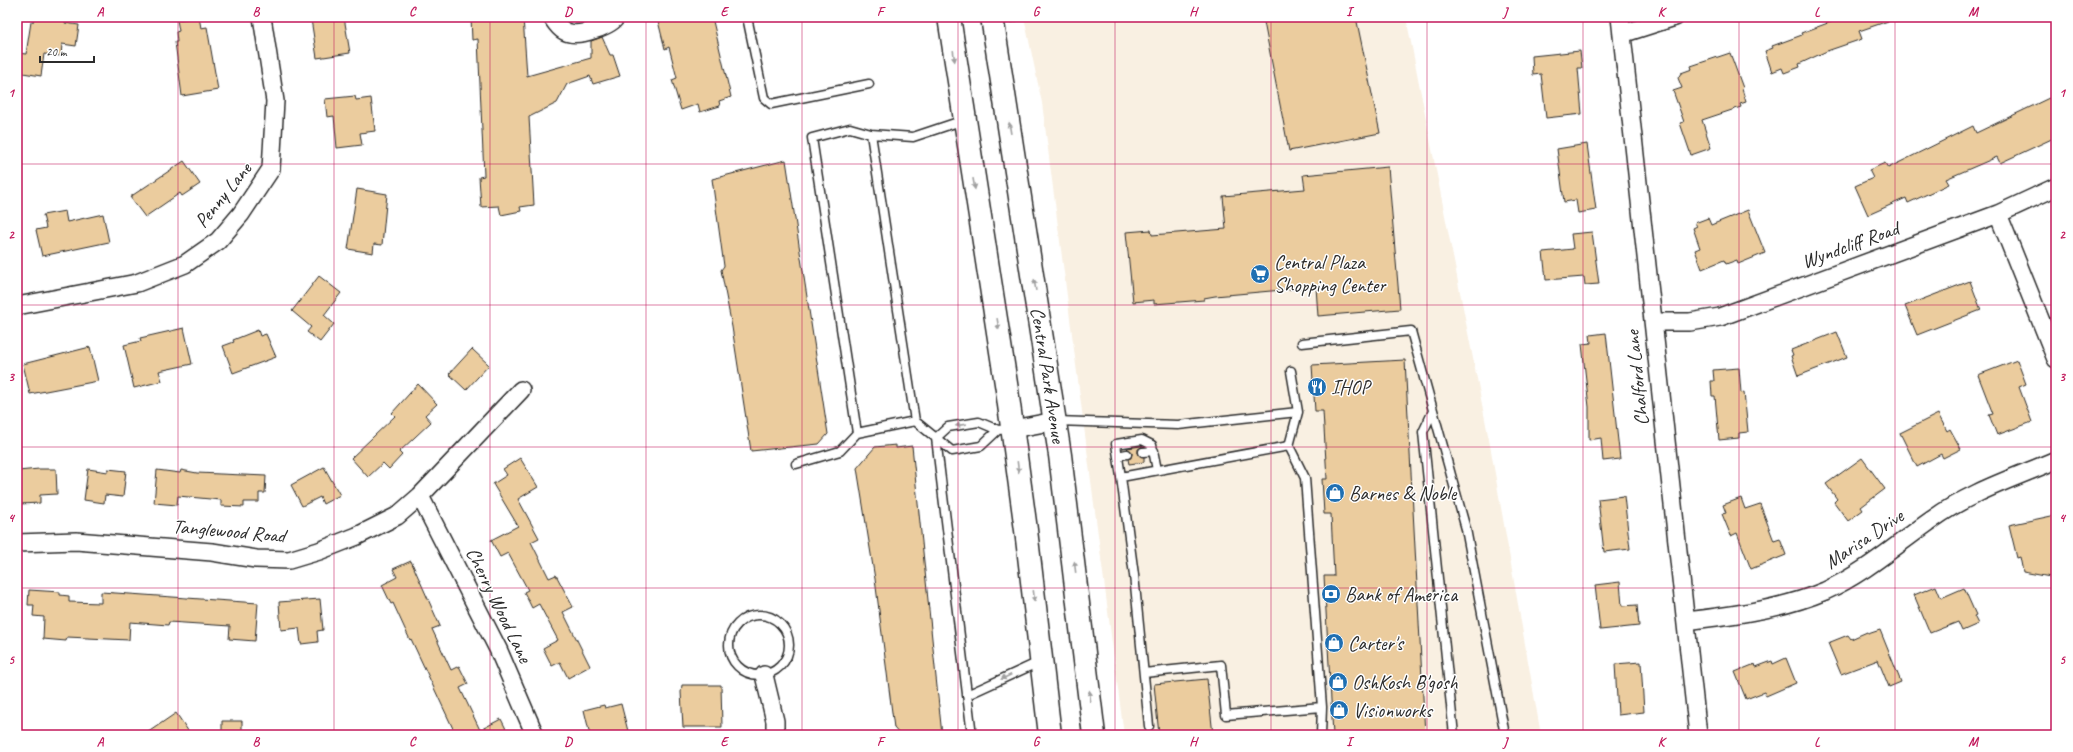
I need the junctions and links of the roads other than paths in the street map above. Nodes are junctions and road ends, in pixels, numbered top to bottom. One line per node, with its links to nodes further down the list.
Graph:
1 (262, 17): 16 (street, Penny Lane)
2 (552, 17): 3 (street)
3 (616, 17)
4 (747, 17): 11 (lane)
5 (949, 17): 12 (main road, Central Park Avenue, one-way to 12)
6 (1014, 17): 9 (lane)
7 (1620, 17): 10 (street, Chalford Lane)
8 (1675, 17): 10 (street)
9 (992, 18): 25 (main road, Central Park Avenue, one-way to 9)
10 (1622, 34): 17 (street, Chalford Lane)
11 (869, 84)
12 (964, 120): 13 (lane); 26 (main road, Central Park Avenue, one-way to 26)
13 (871, 134): 24 (lane); 27 (lane)
14 (2056, 187): 15 (street, Wyndcliff Road)
15 (1998, 214): 17 (street, Wyndcliff Road); 19 (street)
16 (17, 306)
17 (1653, 322): 40 (street, Chalford Lane)
18 (1302, 343): 22 (lane)
19 (2056, 359)
20 (1291, 371): 23 (lane)
21 (521, 390): 38 (street, Tanglewood Road)
22 (1433, 411): 53 (lane); 54 (lane)
23 (1298, 412): 25 (lane); 29 (lane)
24 (915, 421): 27 (lane); 28 (lane)
25 (1055, 421): 26 (street); 51 (main road, Central Park Avenue, one-way to 25)
26 (1005, 429): 28 (lane, one-way to 28); 28 (lane); 41 (main road, Central Park Avenue, one-way to 41)
27 (857, 433): 35 (lane)
28 (936, 438): 44 (lane)
29 (1290, 446): 36 (lane); 45 (lane)
30 (1154, 451): 31 (lane); 33 (lane); 36 (lane)
31 (1143, 452)
32 (1128, 454): 33 (lane)
33 (1118, 456): 37 (lane)
34 (2056, 460): 40 (street, Marisa Drive)
35 (796, 464)
36 (1157, 470): 37 (lane)
37 (1121, 477): 42 (lane)
38 (420, 496): 39 (street, Tanglewood Road); 48 (street, Cherry Wood Lane)
39 (17, 543)
40 (1686, 621): 55 (street, Chalford Lane)
41 (1042, 661): 44 (lane, one-way to 44); 50 (main road, Central Park Avenue)
42 (1144, 673): 45 (lane); 46 (lane)
43 (764, 675): 43 (lane); 49 (street)
44 (967, 695): 47 (lane)
45 (1322, 707): 52 (lane)
46 (1149, 726)
47 (971, 727)
48 (535, 735)
49 (775, 735)
50 (1050, 735)
51 (1094, 735)
52 (1321, 735)
53 (1454, 735)
54 (1506, 735)
55 (1698, 735)

